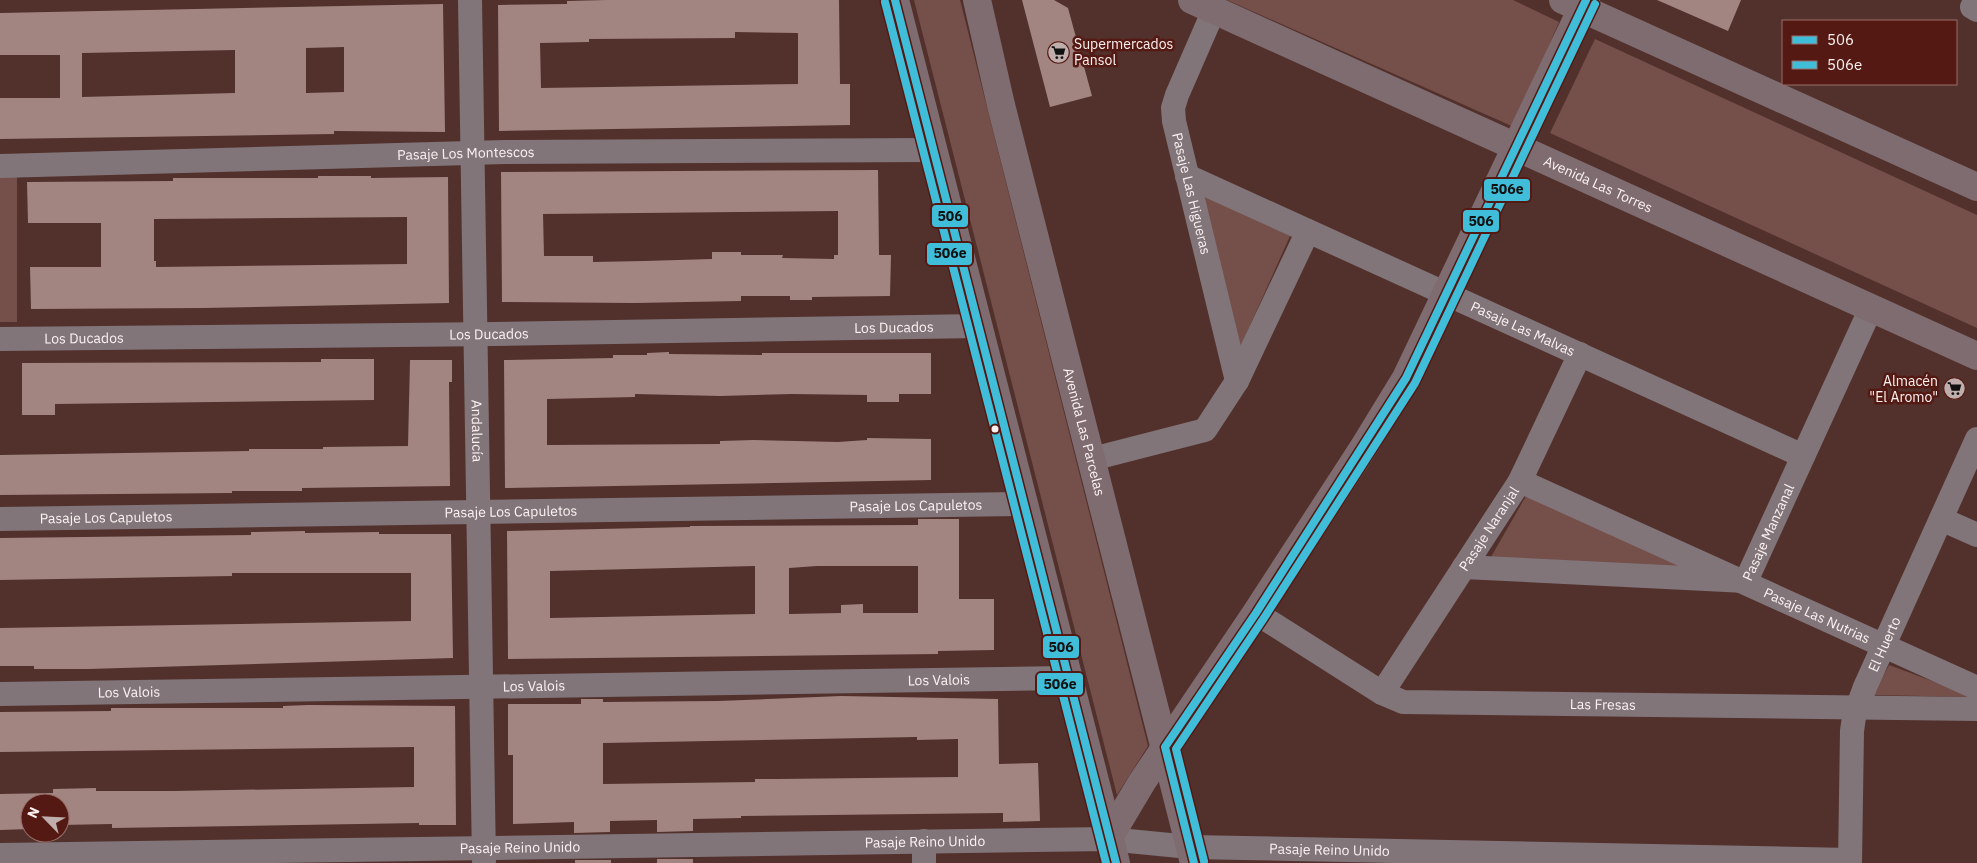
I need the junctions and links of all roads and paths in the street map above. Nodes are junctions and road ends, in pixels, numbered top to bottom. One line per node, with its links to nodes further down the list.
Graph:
1 (470, 0): 8 (street, Andalucía)
2 (895, 0): 7 (street)
3 (977, 0): 23 (street, Avenida Las Parcelas)
4 (1577, 3): 6 (street); 11 (street)
5 (1203, 5): 6 (street, Avenida Las Torres); 10 (street, Pasaje Las Higueras)
6 (1517, 147): 13 (street); 14 (street, Avenida Las Torres)
7 (933, 150): 8 (street, Pasaje Los Montescos); 15 (street)
8 (472, 153): 9 (street, Pasaje Los Montescos); 16 (street, Andalucía)
9 (0, 166)
10 (1187, 176): 12 (street, Pasaje Las Malvas); 20 (street, Pasaje Las Higueras)
11 (1977, 187)
12 (1308, 231): 13 (street, Pasaje Las Malvas); 20 (street)
13 (1447, 294): 18 (street, Pasaje Las Malvas); 32 (street)
14 (1871, 308): 19 (street, Avenida Las Torres); 22 (street, Pasaje Manzanal)
15 (978, 326): 16 (street, Los Ducados); 25 (street)
16 (475, 334): 17 (street, Los Ducados); 26 (street, Andalucía)
17 (0, 338)
18 (1580, 354): 22 (street, Pasaje Las Malvas); 24 (street, Pasaje Naranjal)
19 (1977, 356)
20 (1237, 381): 23 (street)
21 (1977, 439): 28 (street, El Huerto)
22 (1803, 456): 31 (street, Pasaje Manzanal)
23 (1092, 459): 41 (street, Avenida Las Parcelas)
24 (1520, 481): 30 (street, Pasaje Naranjal); 31 (street, Pasaje Las Nutrias)
25 (1023, 504): 26 (street, Pasaje Los Capuletos); 34 (street)
26 (478, 512): 27 (street, Pasaje Los Capuletos); 35 (street, Andalucía)
27 (0, 518)
28 (1941, 519): 29 (street); 33 (street, El Huerto)
29 (1977, 535)
30 (1464, 567): 31 (street, Pasaje Manzanal); 37 (street, Pasaje Naranjal)
31 (1746, 581): 33 (street, Pasaje Las Nutrias)
32 (1256, 613): 37 (street, Las Fresas); 41 (street)
33 (1884, 645): 36 (street, Pasaje Las Nutrias); 39 (street, El Huerto)
34 (1067, 678): 35 (street, Los Valois); 42 (street)
35 (481, 686): 38 (street, Los Valois); 47 (street, Andalucía)
36 (1977, 688)
37 (1382, 693): 39 (street, Las Fresas)
38 (0, 694)
39 (1858, 706): 40 (street, Las Fresas); 53 (street, El Huerto)
40 (1977, 709)
41 (1165, 747): 42 (street); 48 (street, Avenida Las Parcelas)
42 (1112, 851): 43 (street, Pasaje Reino Unido); 48 (street, Pasaje Reino Unido)
43 (924, 852): 44 (street, Pasaje Reino Unido)
44 (775, 853): 45 (street, Pasaje Reino Unido)
45 (632, 854): 47 (street, Pasaje Reino Unido)
46 (0, 855): 52 (street, Pasaje Reino Unido)
47 (484, 855): 49 (street, Pasaje Reino Unido)
48 (1192, 855): 50 (street, Pasaje Reino Unido)
49 (340, 856): 51 (street, Pasaje Reino Unido)
50 (1388, 856): 53 (street, Pasaje Reino Unido)
51 (194, 857): 52 (street, Pasaje Reino Unido)
52 (51, 858)
53 (1850, 862)

